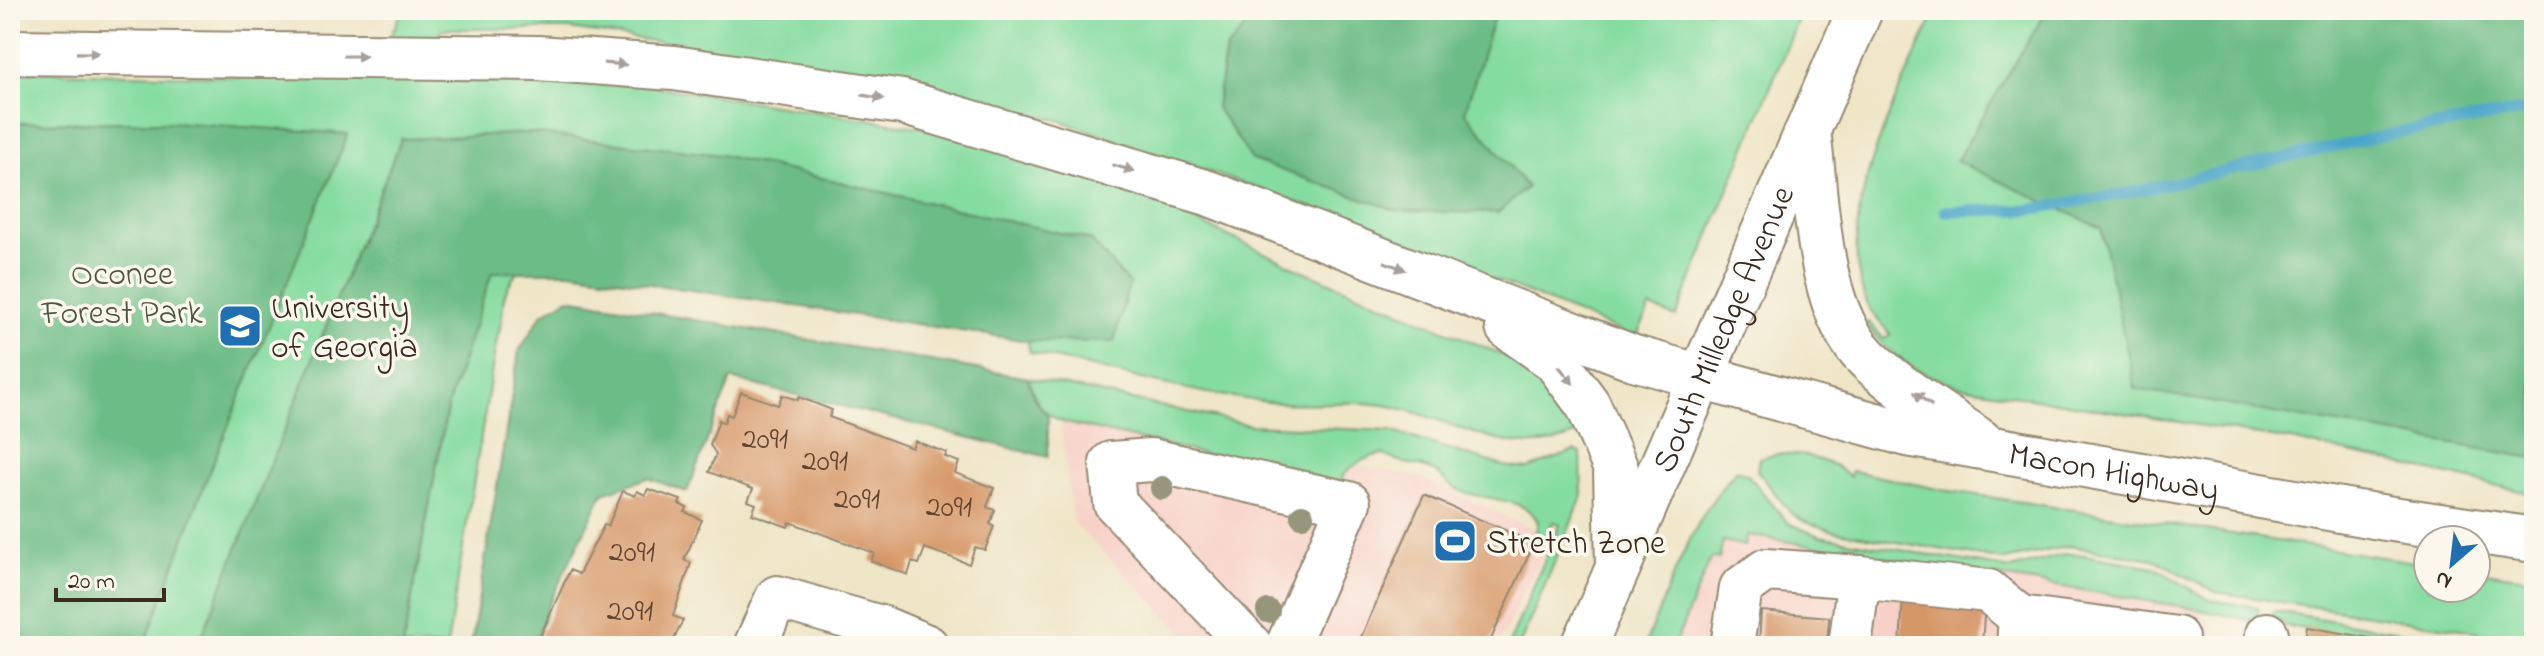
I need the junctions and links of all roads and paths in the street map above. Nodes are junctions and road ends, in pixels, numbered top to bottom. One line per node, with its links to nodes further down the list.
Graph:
1 (1860, 10): 3 (main road, South Milledge Avenue)
2 (10, 52): 4 (main road, one-way to 4)
3 (1808, 130): 5 (main road, South Milledge Avenue); 6 (main road, one-way to 3)
4 (1461, 292): 5 (main road, Macon Highway); 8 (main road, one-way to 8)
5 (1701, 377): 6 (main road, Macon Highway); 8 (main road, South Milledge Avenue)
6 (1985, 446): 7 (main road, Macon Highway)
7 (2534, 540)
8 (1618, 565): 16 (main road, South Milledge Avenue)
9 (1859, 577): 10 (lane); 17 (lane); 18 (lane)
10 (2019, 631): 19 (lane)
11 (880, 637): 12 (lane); 13 (lane)
12 (755, 646)
13 (927, 646)
14 (1251, 646): 15 (lane)
15 (1287, 646)
16 (1584, 646)
17 (1732, 646)
18 (1850, 646)
19 (2176, 646)

